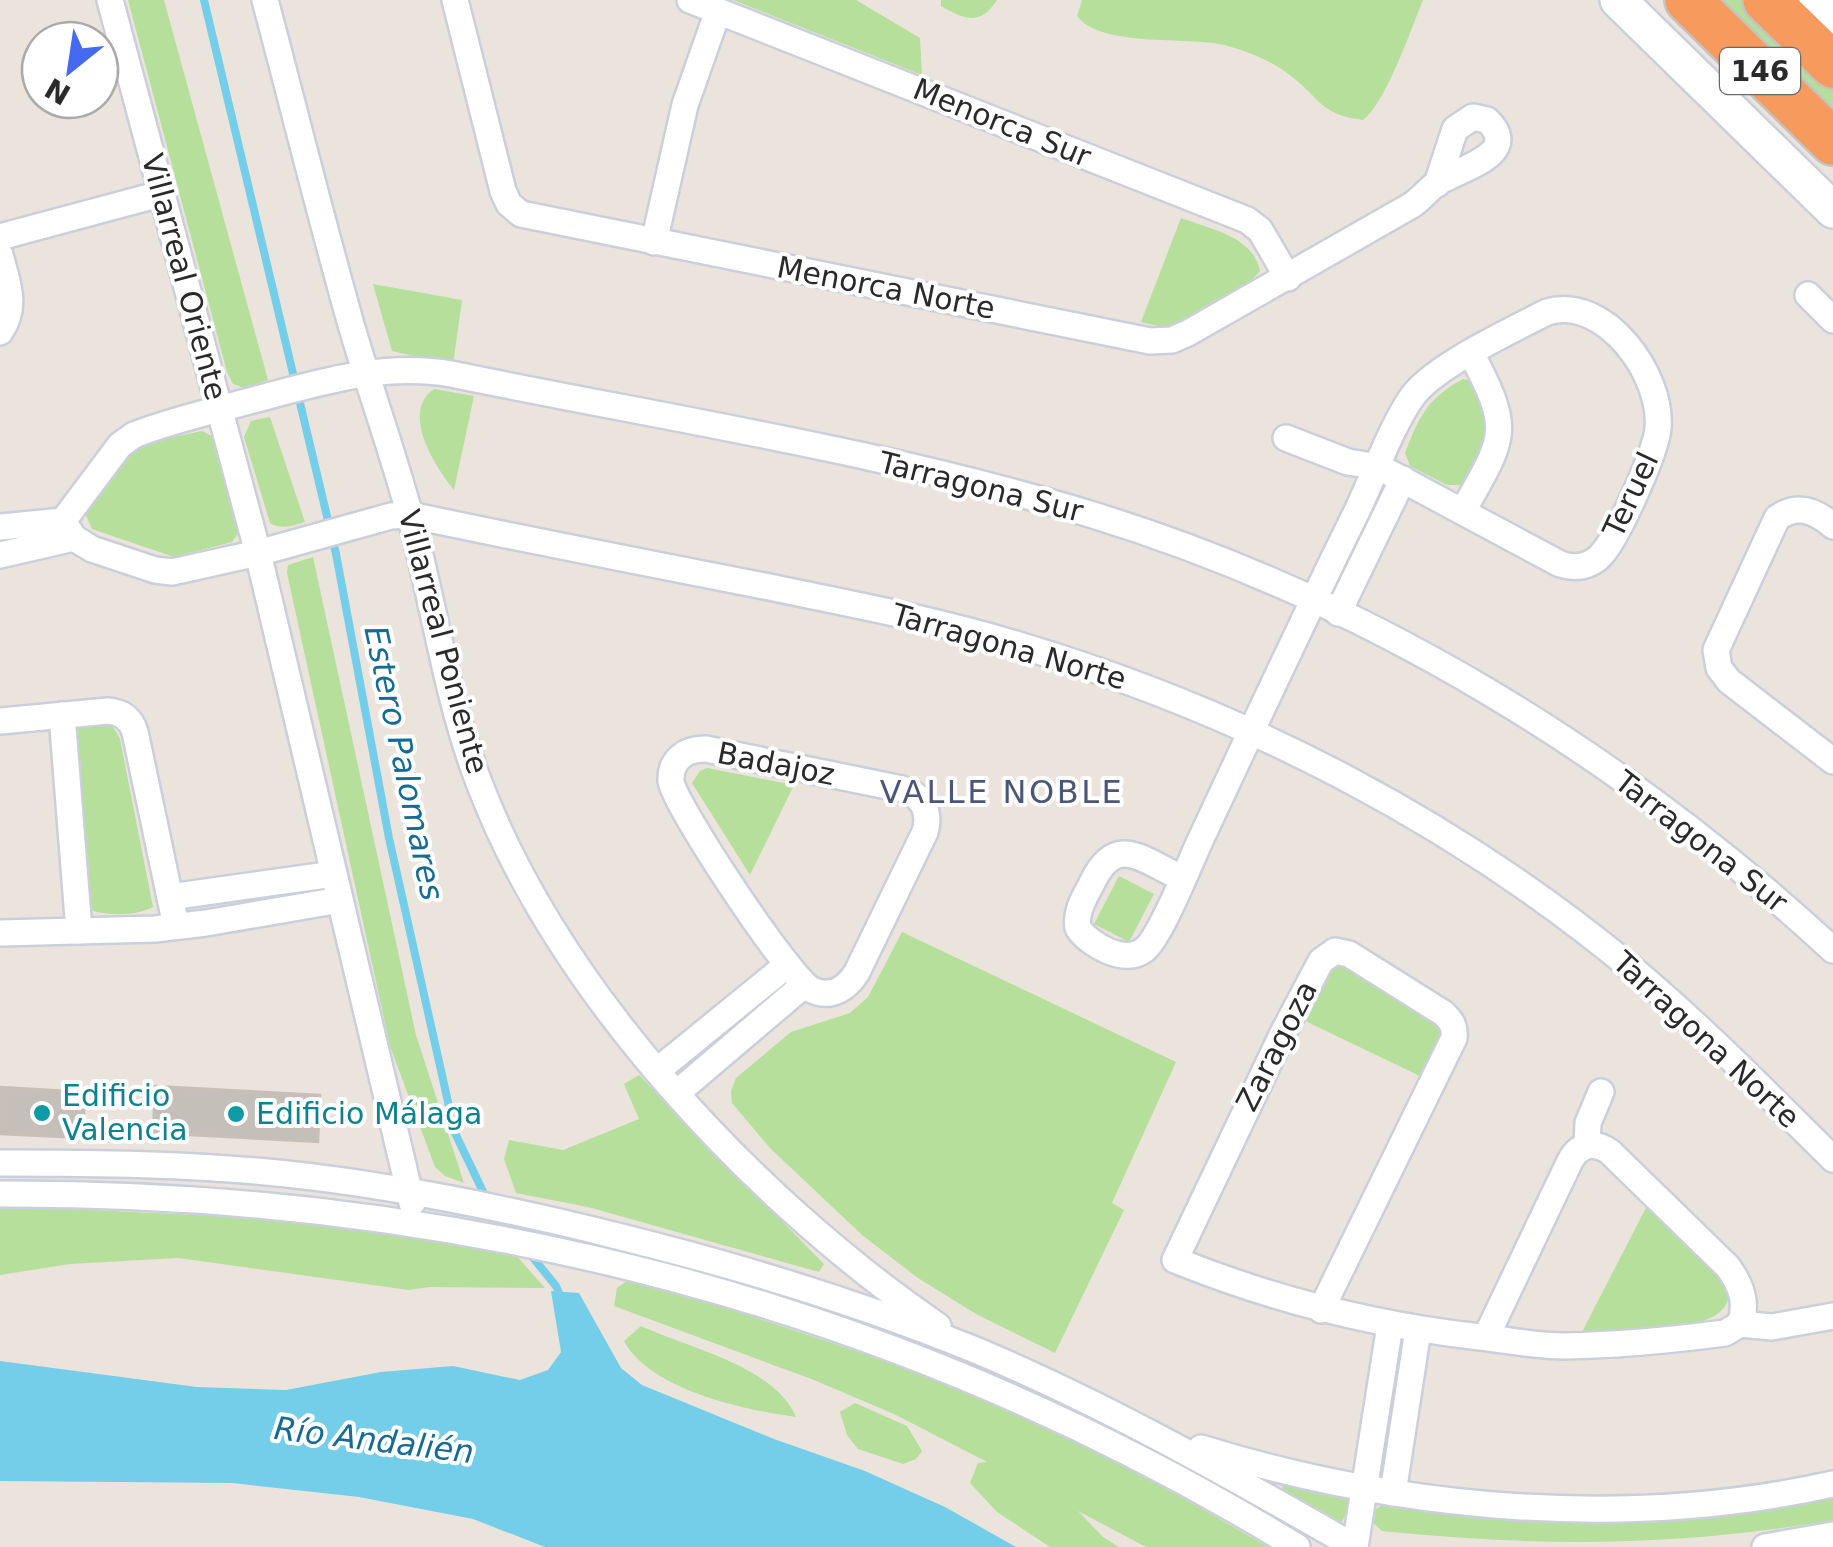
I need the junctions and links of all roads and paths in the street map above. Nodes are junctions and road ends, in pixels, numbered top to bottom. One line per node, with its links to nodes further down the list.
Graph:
1 (110, 0): 14 (street, Villarreal Oriente)
2 (265, 0): 24 (street, Villarreal Poniente)
3 (455, 0): 17 (street, Menorca Norte)
4 (690, 0): 9 (street, Menorca Sur)
5 (1618, 0): 15 (street)
6 (1688, 0): 12 (highway, 146)
7 (1766, 0): 11 (highway, 146)
8 (1817, 0): 10 (street)
9 (718, 11): 17 (street); 19 (street, Menorca Sur)
10 (1833, 16)
11 (1833, 65)
12 (1833, 142)
13 (1437, 184): 19 (street, Menorca Norte)
14 (160, 194): 16 (street); 25 (street, Villarreal Oriente)
15 (1833, 210)
16 (0, 237)
17 (654, 242): 19 (street, Menorca Norte)
18 (0, 254): 22 (street)
19 (1288, 278)
20 (1808, 295): 21 (street)
21 (1833, 320)
22 (0, 332)
23 (1472, 354): 27 (street, Teruel); 29 (street); 29 (street, Teruel)
24 (367, 372): 25 (street, Tarragona Sur); 30 (street, Villarreal Poniente); 36 (street, Tarragona Sur)
25 (221, 409): 33 (street, Tarragona Sur); 34 (street, Villarreal Oriente)
26 (1286, 438): 27 (street, Teruel)
27 (1379, 467): 28 (street, Teruel); 36 (street, Teruel)
28 (1404, 479): 29 (street, Teruel); 37 (street)
29 (1463, 512)
30 (410, 515): 34 (street, Tarragona Norte); 40 (street, Tarragona Norte); 52 (street, Villarreal Poniente)
31 (1833, 526): 41 (street)
32 (0, 527): 33 (street)
33 (69, 530): 34 (street, Tarragona Norte); 35 (street)
34 (258, 553): 42 (street, Villarreal Oriente)
35 (0, 555)
36 (1313, 600): 37 (street, Tarragona Sur); 40 (street, Teruel)
37 (1338, 613): 49 (street, Tarragona Sur)
38 (62, 715): 39 (street); 44 (street); 47 (street)
39 (0, 721)
40 (1252, 730): 43 (street, Teruel); 56 (street, Tarragona Norte)
41 (1833, 760)
42 (334, 874): 44 (street); 45 (street, Villarreal Oriente)
43 (1182, 878): 43 (street)
44 (170, 897): 46 (street)
45 (340, 900): 46 (street); 58 (street, Villarreal Oriente)
46 (176, 926): 47 (street)
47 (79, 931): 48 (street)
48 (0, 933)
49 (1831, 944)
50 (788, 965): 51 (street, Badajoz); 51 (street, Badajoz); 52 (street)
51 (804, 985): 53 (street)
52 (658, 1070): 53 (street, Villarreal Poniente)
53 (678, 1092): 67 (street, Villarreal Poniente)
54 (1601, 1092): 55 (street)
55 (1587, 1146): 63 (street); 66 (street)
56 (1833, 1159)
57 (0, 1163): 58 (street)
58 (409, 1190): 60 (street, Villarreal Oriente); 67 (street)
59 (0, 1194): 60 (street)
60 (416, 1222): 73 (street)
61 (1321, 1310): 61 (street, Zaragoza); 64 (street, Zaragoza)
62 (1833, 1316): 63 (street, Zaragoza)
63 (1740, 1324): 66 (street, Zaragoza)
64 (1390, 1326): 65 (street, Zaragoza); 70 (street)
65 (1418, 1330): 66 (street, Zaragoza); 71 (street)
66 (1486, 1338)
67 (971, 1348): 68 (street)
68 (1144, 1431): 70 (street); 74 (street)
69 (1833, 1484): 71 (street)
70 (1364, 1488): 71 (street); 74 (street)
71 (1393, 1492)
72 (1833, 1535): 75 (street)
73 (1297, 1547)
74 (1355, 1547)
75 (1764, 1547)

